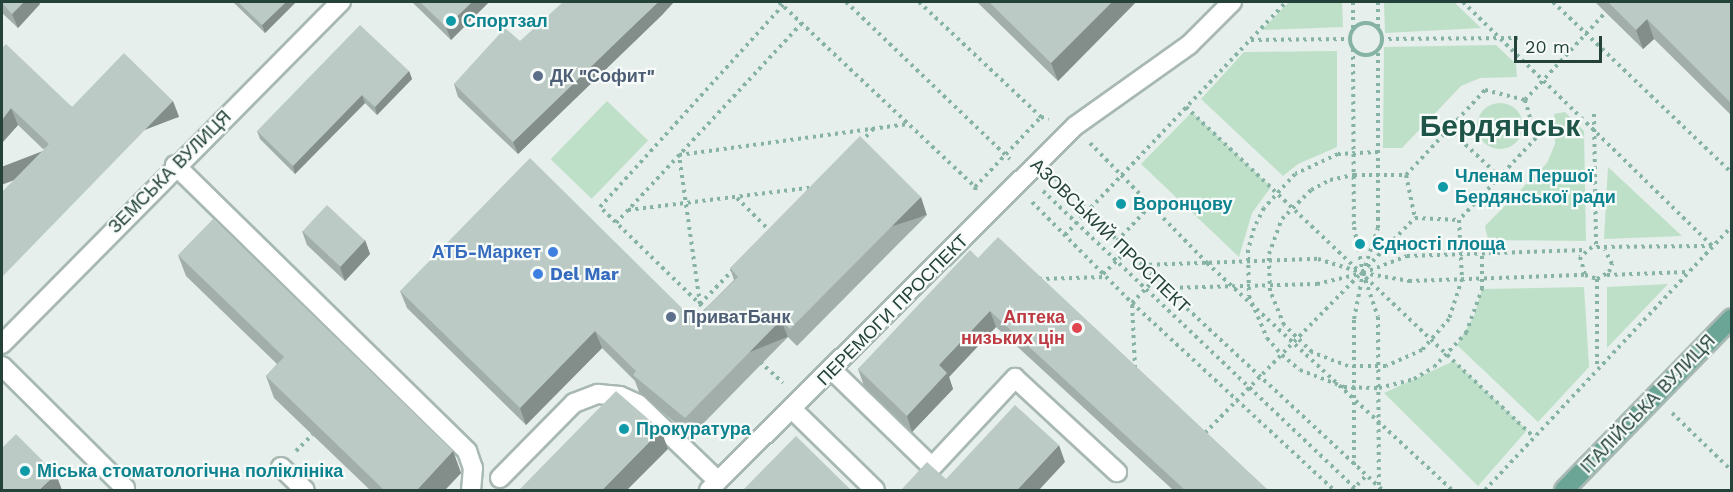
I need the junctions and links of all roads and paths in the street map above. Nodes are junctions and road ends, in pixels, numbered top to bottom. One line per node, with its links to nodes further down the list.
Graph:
1 (341, 2): 39 (street, ЗЕМСЬКА ВУЛИЦЯ)
2 (846, 2): 36 (path, АЗОВСЬКИЙ ПРОСПЕКТ)
3 (919, 2): 27 (path)
4 (1232, 2): 29 (street, ПЕРЕМОГИ ПРОСПЕКТ)
5 (1286, 2): 20 (path)
6 (1353, 2): 14 (path)
7 (1377, 2): 13 (path)
8 (1463, 2): 18 (path)
9 (1553, 2): 15 (path)
10 (781, 3): 12 (path); 58 (path)
11 (1606, 12): 15 (path)
12 (802, 23): 28 (path); 37 (path)
13 (1378, 29): 14 (path); 17 (path)
14 (1353, 30): 16 (path)
15 (1587, 34): 23 (path); 40 (path)
16 (1350, 39): 20 (path); 21 (path)
17 (1382, 39): 18 (path); 22 (path)
18 (1501, 39): 19 (path); 23 (path)
19 (1518, 39)
20 (1250, 40): 25 (path)
21 (1353, 49): 22 (path); 34 (path)
22 (1378, 49): 35 (path)
23 (1544, 81): 24 (path); 32 (path)
24 (1525, 100): 31 (path); 45 (path)
25 (1186, 107): 43 (path); 48 (path)
26 (1594, 114): 32 (path)
27 (1041, 117): 29 (path); 36 (path)
28 (909, 124): 30 (path); 47 (path)
29 (1075, 126): 38 (street, ПЕРЕМОГИ ПРОСПЕКТ); 43 (path)
30 (875, 127): 33 (path); 37 (path)
31 (1449, 129): 44 (path); 45 (path)
32 (1594, 131): 67 (path); 68 (path)
33 (858, 144)
34 (1353, 152): 35 (path); 41 (path); 48 (path)
35 (1378, 152): 42 (path)
36 (1005, 154): 46 (path, АЗОВСЬКИЙ ПРОСПЕКТ); 47 (path)
37 (679, 155): 51 (path); 54 (path)
38 (1040, 162): 46 (street, ПЕРЕМОГИ ПРОСПЕКТ); 55 (path)
39 (175, 165): 104 (street, ЗЕМСЬКА ВУЛИЦЯ); 140 (street)
40 (1731, 171)
41 (1354, 174): 42 (path); 53 (path); 82 (path)
42 (1378, 174): 44 (path); 82 (path)
43 (1122, 175): 52 (path); 55 (path)
44 (1406, 175): 56 (path)
45 (1500, 177): 57 (path)
46 (1022, 181): 59 (path, АЗОВСЬКИЙ ПРОСПЕКТ); 61 (street, ПЕРЕМОГИ ПРОСПЕКТ); 64 (path)
47 (975, 187): 61 (path)
48 (1276, 192): 53 (path); 75 (path)
49 (809, 194): 50 (path)
50 (737, 198): 51 (path); 63 (path)
51 (685, 204): 54 (path); 98 (path)
52 (1151, 205): 66 (path); 77 (path)
53 (1292, 206): 76 (path); 82 (path)
54 (627, 210): 58 (path)
55 (1088, 211): 59 (path); 66 (path)
56 (1415, 218): 57 (path); 82 (path)
57 (1460, 220): 73 (path)
58 (616, 222): 98 (path)
59 (1077, 223): 64 (path); 74 (path, АЗОВСЬКИЙ ПРОСПЕКТ)
60 (778, 224): 63 (path)
61 (980, 224): 114 (street, ПЕРЕМОГИ ПРОСПЕКТ)
62 (1731, 226): 67 (path)
63 (771, 232): 65 (path)
64 (1065, 235): 85 (path)
65 (763, 240)
66 (1117, 241): 71 (path)
67 (1712, 246): 70 (path); 81 (path)
68 (1596, 247): 69 (path); 70 (path)
69 (1586, 250): 72 (path); 83 (path)
70 (1605, 250): 84 (path)
71 (1127, 251): 74 (path); 79 (path)
72 (1482, 253): 73 (path); 86 (path)
73 (1461, 255): 82 (path); 89 (path)
74 (1117, 261): 85 (path); 96 (path, АЗОВСЬКИЙ ПРОСПЕКТ)
75 (1247, 261): 76 (path); 77 (path); 93 (path)
76 (1269, 261): 82 (path); 91 (path)
77 (1207, 262): 79 (path); 92 (path)
78 (739, 264): 98 (path)
79 (1141, 265): 88 (path)
80 (1032, 272): 87 (path)
81 (1688, 272): 84 (path); 113 (path)
82 (1363, 273): 89 (path); 91 (path); 102 (path); 103 (path); 110 (path); 111 (path)
83 (1585, 275): 86 (path); 90 (path)
84 (1606, 275): 90 (path)
85 (1105, 276): 87 (path); 97 (path)
86 (1483, 278): 89 (path); 105 (path)
87 (1040, 279): 94 (path)
88 (1155, 279): 95 (path); 96 (path)
89 (1462, 279): 102 (path)
90 (1597, 279): 113 (path)
91 (1269, 285): 93 (path); 103 (path)
92 (1232, 286): 93 (path); 95 (path); 99 (path)
93 (1248, 286): 99 (path)
94 (1048, 287)
95 (1165, 288): 116 (path)
96 (1146, 289): 97 (path); 118 (path, АЗОВСЬКИЙ ПРОСПЕКТ)
97 (1132, 303): 112 (path); 123 (path)
98 (700, 304): 100 (path)
99 (1251, 304): 103 (path); 106 (path)
100 (708, 312)
101 (1731, 318): 121 (main road, ІТАЛІЙСЬКА ВУЛИЦЯ)
102 (1433, 340): 105 (path); 110 (path)
103 (1295, 342): 106 (path); 111 (path); 117 (path)
104 (2, 344)
105 (1448, 354): 120 (path); 128 (path)
106 (1282, 355): 116 (path); 117 (path)
107 (759, 360): 124 (path)
108 (1126, 360): 112 (path)
109 (2, 366): 138 (street)
110 (1379, 366): 111 (path); 120 (path)
111 (1354, 367): 119 (path)
112 (1135, 368): 115 (path)
113 (1598, 369): 128 (path)
114 (832, 370): 124 (street, ПЕРЕМОГИ ПРОСПЕКТ); 133 (street)
115 (1144, 376)
116 (1260, 377): 118 (path); 130 (path)
117 (1340, 386): 119 (path); 122 (path)
118 (1250, 388): 123 (path); 143 (path, АЗОВСЬКИЙ ПРОСПЕКТ)
119 (1354, 388): 120 (path); 122 (path)
120 (1379, 388): 125 (path)
121 (1655, 397): 132 (path); 146 (main road, ІТАЛІЙСЬКА ВУЛИЦЯ)
122 (1354, 399): 125 (path); 130 (path)
123 (1238, 400): 127 (path); 142 (path)
124 (797, 405): 136 (street, ПЕРЕМОГИ ПРОСПЕКТ); 141 (street)
125 (1379, 423): 137 (path); 144 (path)
126 (1196, 425): 127 (path)
127 (1205, 433): 129 (path)
128 (1534, 437): 145 (path)
129 (1214, 441)
130 (1354, 465): 134 (path)
131 (280, 467): 139 (street)
132 (1731, 471)
133 (1117, 472)
134 (1366, 476): 137 (path); 143 (path)
135 (500, 478): 136 (street)
136 (714, 486)
137 (1380, 489)
138 (122, 490)
139 (305, 490)
140 (471, 490)
141 (875, 490)
142 (1334, 490)
143 (1354, 490)
144 (1452, 490)
145 (1485, 490)
146 (1564, 490)

